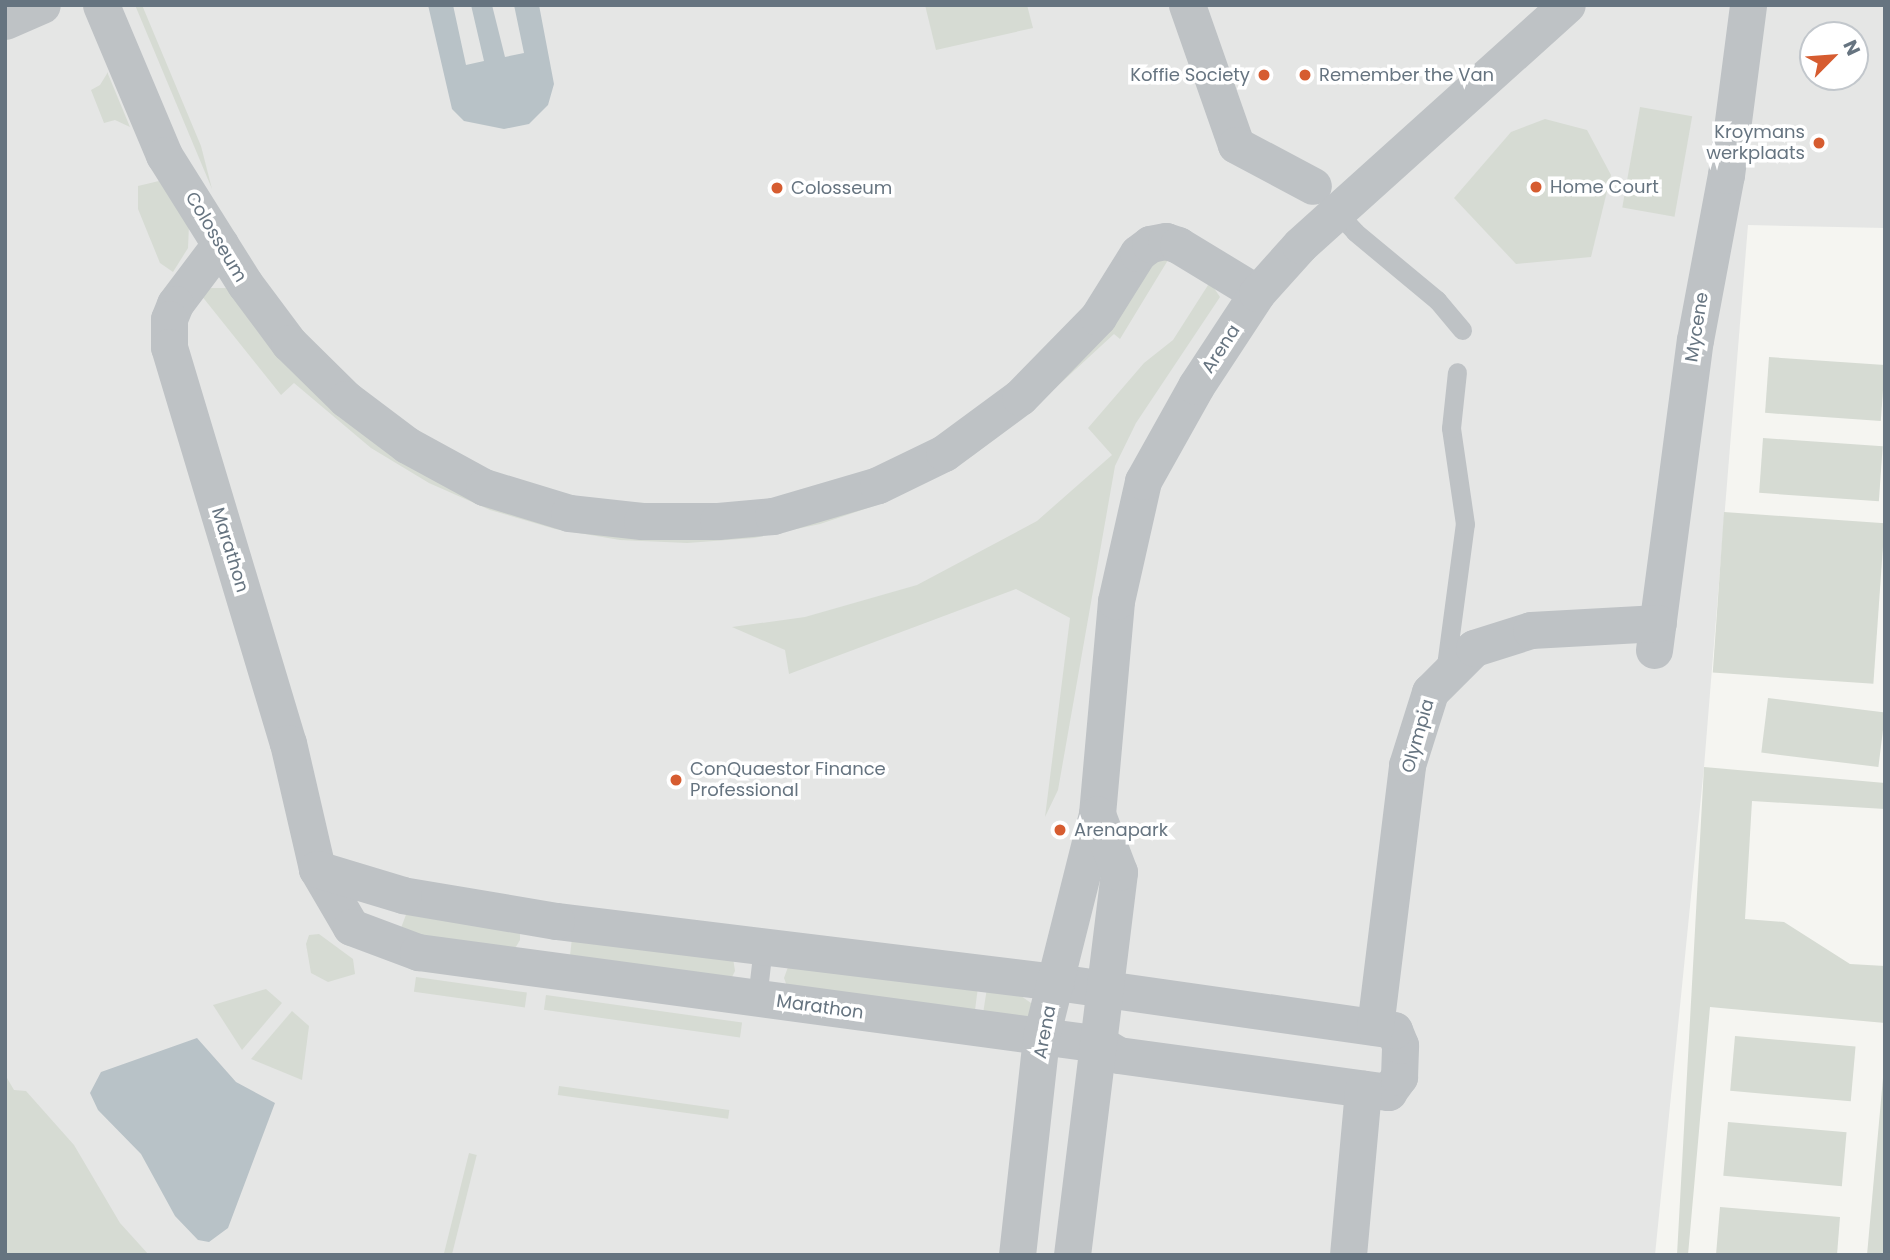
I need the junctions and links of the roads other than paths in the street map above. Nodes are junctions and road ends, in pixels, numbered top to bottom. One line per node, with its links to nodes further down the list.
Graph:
1 (42, 5): 6 (street)
2 (101, 5): 8 (street, Colosseum)
3 (1187, 5): 7 (street)
4 (1567, 5): 7 (street, Arena)
5 (1752, 20): 12 (street, Mycene)
6 (5, 21)
7 (1325, 199): 9 (street, Arena); 10 (lane)
8 (220, 244): 9 (street, Colosseum); 15 (street, Marathon)
9 (1257, 293): 14 (street, Arena)
10 (1462, 330)
11 (1457, 372): 13 (lane)
12 (1656, 637): 13 (street, Olympia)
13 (1444, 678): 22 (street, Olympia)
14 (1097, 814): 19 (street, Arena); 20 (street, Arena)
15 (317, 869): 16 (street); 18 (street, Marathon)
16 (556, 921): 17 (street); 18 (street)
17 (763, 946): 19 (street); 21 (lane)
18 (540, 969): 21 (street, Marathon)
19 (1056, 982): 20 (street); 23 (street, Arena)
20 (1107, 989): 22 (street); 24 (street, Arena)
21 (757, 999): 23 (street, Marathon)
22 (1375, 1027): 25 (street)
23 (1041, 1037): 24 (street, Marathon); 26 (street, Arena)
24 (1100, 1044): 25 (street); 27 (street, Arena)
25 (1363, 1089): 28 (street)
26 (1017, 1255)
27 (1072, 1255)
28 (1348, 1255)

